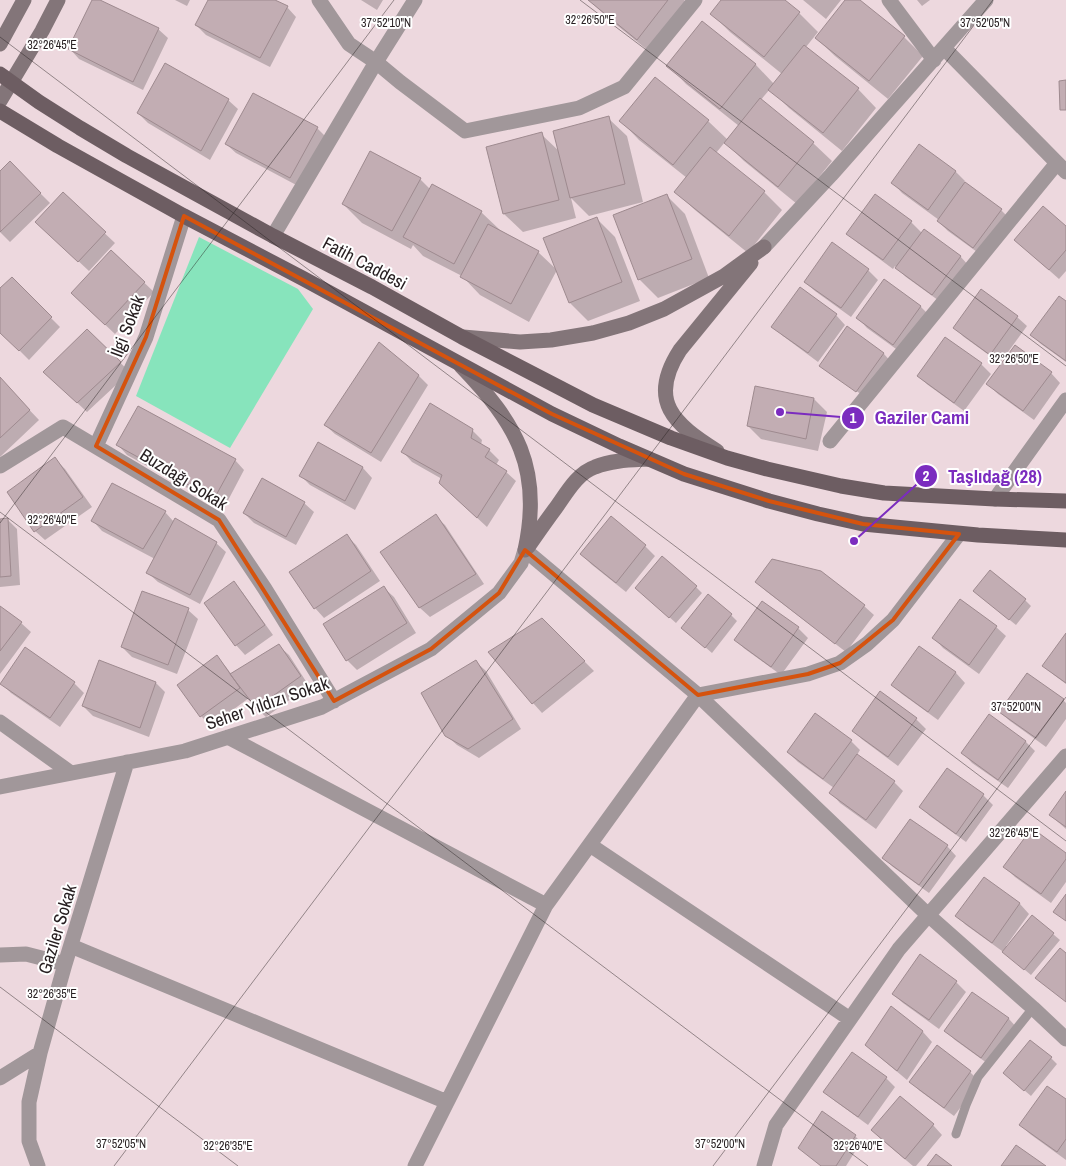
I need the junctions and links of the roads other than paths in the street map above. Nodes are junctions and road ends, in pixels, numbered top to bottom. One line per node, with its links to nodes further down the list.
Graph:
1 (24, 0): 8 (street)
2 (58, 0): 12 (street)
3 (319, 0): 11 (street)
4 (415, 0): 11 (street)
5 (695, 0): 11 (street)
6 (889, 0): 10 (street)
7 (986, 0): 9 (street)
8 (0, 44)
9 (944, 48): 10 (street); 15 (street)
10 (934, 60): 18 (street)
11 (376, 62): 17 (street)
12 (5, 78): 13 (street); 17 (main road, Fatih Caddesi)
13 (0, 101)
14 (0, 111): 16 (main road)
15 (1061, 168): 22 (street)
16 (184, 216): 20 (main road); 23 (street, İlgi Sokak)
17 (273, 236): 19 (main road, Fatih Caddesi)
18 (764, 247): 19 (street); 24 (street)
19 (462, 337): 24 (main road, Fatih Caddesi)
20 (458, 363): 25 (main road); 31 (street)
21 (1066, 400): 27 (street)
22 (830, 442)
23 (96, 446): 26 (street, Buzdağı Sokak); 33 (street, Buzdağı Sokak)
24 (727, 458): 27 (main road, Fatih Caddesi)
25 (649, 459): 29 (main road); 31 (street)
26 (0, 466)
27 (995, 499): 28 (main road, Fatih Caddesi)
28 (1066, 501)
29 (959, 534): 30 (main road); 32 (street)
30 (1066, 540)
31 (525, 550): 32 (street); 33 (street, Seher Yıldızı Sokak)
32 (698, 695): 40 (street); 42 (street)
33 (334, 701): 35 (street, Seher Yıldızı Sokak)
34 (0, 722): 38 (street)
35 (228, 737): 37 (street, Seher Yıldızı Sokak); 41 (street)
36 (1066, 756): 42 (street)
37 (127, 762): 38 (street, Seher Yıldızı Sokak); 43 (street, Gaziler Sokak)
38 (71, 774): 39 (street, Seher Yıldızı Sokak)
39 (0, 787)
40 (590, 845): 41 (street); 47 (street)
41 (546, 905): 51 (street)
42 (928, 916): 46 (street); 47 (street)
43 (71, 946): 45 (street, Gaziler Sokak); 51 (street)
44 (0, 955): 45 (street)
45 (65, 964): 49 (street, Gaziler Sokak)
46 (1033, 1008): 48 (street); 52 (lane)
47 (850, 1019): 55 (street)
48 (1066, 1039)
49 (40, 1053): 50 (street); 53 (street, Gaziler Sokak)
50 (0, 1078)
51 (447, 1102): 54 (street)
52 (956, 1134)
53 (38, 1166)
54 (415, 1166)
55 (764, 1166)

